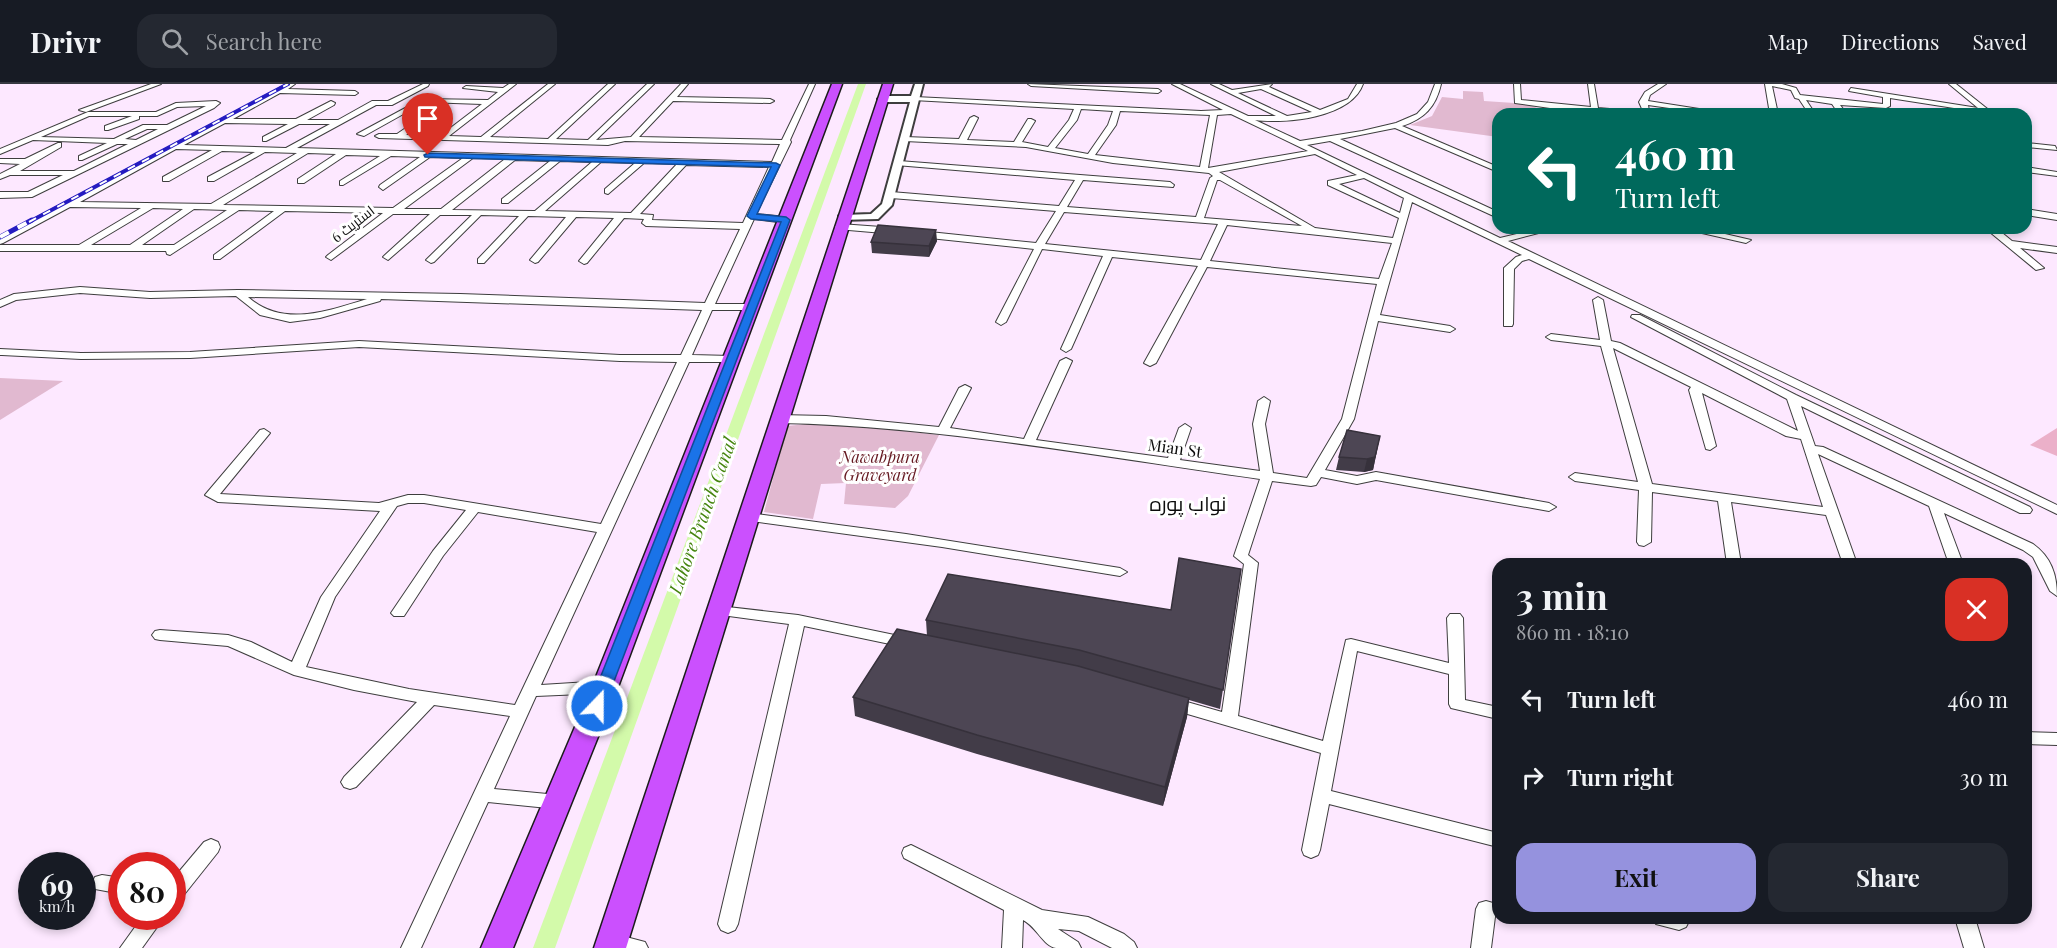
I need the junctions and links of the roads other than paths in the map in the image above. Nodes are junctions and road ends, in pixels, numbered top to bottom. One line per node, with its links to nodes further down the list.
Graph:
1 (158, 84): 81 (street)
2 (292, 84): 33 (street)
3 (493, 84): 30 (street)
4 (513, 84): 31 (street)
5 (552, 84): 84 (street)
6 (612, 84): 91 (street)
7 (651, 84): 95 (street)
8 (685, 84): 41 (street)
9 (812, 84): 96 (street)
10 (837, 84): 167 (highway)
11 (919, 84): 42 (street)
12 (1175, 84): 65 (street)
13 (1214, 84): 36 (street)
14 (1271, 84): 27 (street)
15 (1360, 84): 62 (street)
16 (1438, 84): 74 (street)
17 (1517, 84): 50 (street)
18 (1591, 84): 54 (street)
19 (1663, 84): 46 (street)
20 (1768, 84): 57 (street)
21 (1773, 84): 43 (street)
22 (1876, 84): 38 (street)
23 (1952, 84): 61 (street)
24 (426, 85): 73 (street)
25 (1027, 85): 28 (street)
26 (1104, 86): 28 (street); 34 (street); 40 (street)
27 (1261, 86): 36 (street); 62 (street)
28 (1066, 87)
29 (466, 88): 30 (street)
30 (486, 89): 31 (street)
31 (504, 90): 45 (street)
32 (1851, 90): 38 (street)
33 (279, 91): 37 (street); 70 (street)
34 (1158, 91)
35 (885, 92): 42 (street); 170 (highway)
36 (1231, 92): 66 (street)
37 (355, 93)
38 (1870, 93): 39 (street)
39 (1887, 95): 47 (street); 60 (street)
40 (1099, 97)
41 (671, 99): 44 (street); 89 (street)
42 (915, 99): 49 (street); 90 (street)
43 (1802, 99): 47 (street); 58 (street)
44 (770, 101)
45 (488, 102): 78 (street); 82 (street)
46 (1643, 102): 55 (street); 56 (street)
47 (1834, 102): 59 (street)
48 (331, 103): 71 (street)
49 (1079, 106): 52 (street); 105 (street)
50 (1554, 106): 53 (street)
51 (420, 108): 80 (street)
52 (1118, 108): 63 (street); 116 (street)
53 (1581, 108)
54 (1595, 108)
55 (1644, 108)
56 (1685, 108)
57 (1773, 108)
58 (1808, 108)
59 (1838, 108)
60 (1969, 108)
61 (1983, 108)
62 (1318, 112): 66 (street)
63 (1214, 113): 65 (street); 129 (street)
64 (143, 114): 68 (street); 77 (street); 83 (street)
65 (1236, 115): 66 (street); 98 (street)
66 (1285, 117)
67 (974, 118): 92 (street)
68 (183, 120): 69 (street); 76 (street)
69 (160, 121)
70 (223, 121): 71 (street); 101 (street)
71 (298, 121): 73 (street); 87 (street)
72 (1031, 121): 97 (street)
73 (340, 122): 106 (street)
74 (1394, 125): 85 (street); 127 (street)
75 (78, 126): 86 (street)
76 (169, 127): 93 (street); 94 (street)
77 (108, 128)
78 (361, 134)
79 (379, 135): 80 (street)
80 (399, 136): 82 (street)
81 (11, 137)
82 (443, 137): 84 (street)
83 (31, 138): 86 (street); 108 (street)
84 (484, 138): 88 (street)
85 (1330, 138): 98 (street); 157 (street)
86 (49, 139): 93 (street)
87 (266, 139)
88 (507, 139): 91 (street); 114 (street)
89 (633, 139): 95 (street); 96 (street)
90 (905, 139): 92 (street); 124 (street)
91 (550, 141): 95 (street)
92 (962, 141): 97 (street)
93 (114, 142): 94 (street); 117 (street)
94 (138, 142): 131 (street)
95 (590, 142)
96 (786, 142): 125 (street)
97 (1017, 144): 105 (street)
98 (1299, 144): 109 (street)
99 (58, 145): 122 (street)
100 (2032, 146): 102 (street)
101 (174, 147): 103 (street); 148 (street)
102 (2055, 148)
103 (221, 149): 104 (street); 136 (street)
104 (263, 150): 106 (street); 138 (street)
105 (1054, 150): 116 (street); 126 (street)
106 (286, 151): 107 (street)
107 (306, 151): 110 (street); 151 (street)
108 (0, 152)
109 (1315, 152): 129 (street); 133 (street)
110 (345, 153): 111 (street); 139 (street)
111 (388, 154): 112 (street); 140 (street)
112 (428, 155): 113 (street); 142 (street)
113 (471, 156): 114 (street); 155 (street, اسٹریٹ 6)
114 (483, 157): 115 (street)
115 (513, 157): 118 (street); 158 (street)
116 (1090, 157): 129 (street)
117 (82, 158)
118 (557, 159): 119 (street); 147 (street)
119 (599, 160): 121 (street); 161 (street)
120 (0, 161): 122 (street)
121 (642, 161): 123 (street); 143 (street)
122 (26, 162): 130 (street)
123 (684, 162): 125 (street); 164 (street)
124 (899, 163): 126 (street); 145 (street)
125 (776, 165): 169 (street)
126 (1048, 167): 137 (street)
127 (1492, 167)
128 (2032, 170): 132 (street)
129 (1207, 171): 135 (street)
130 (9, 173): 131 (street); 134 (street)
131 (75, 173): 144 (street)
132 (2057, 174)
133 (1364, 176): 146 (street); 165 (street)
134 (0, 177)
135 (1221, 177): 168 (street); 173 (street)
136 (166, 178)
137 (1080, 178): 141 (street); 154 (street)
138 (211, 180)
139 (302, 181)
140 (343, 183)
141 (1170, 186)
142 (383, 187)
143 (608, 191)
144 (0, 195)
145 (891, 195): 154 (street); 156 (street)
146 (1409, 197): 165 (street); 177 (street)
147 (505, 201)
148 (69, 204): 149 (street); 180 (street)
149 (151, 206): 150 (street); 184 (street)
150 (192, 207): 151 (street); 185 (street)
151 (211, 207): 152 (street)
152 (236, 208): 153 (street); 186 (street)
153 (282, 209): 155 (street); 191 (street)
154 (1060, 210): 168 (street); 182 (street)
155 (392, 212): 158 (street); 192 (street, اسٹریٹ 6)
156 (881, 212): 170 (street); 172 (street)
157 (1492, 212)
158 (439, 213): 160 (street); 193 (street)
159 (2032, 213): 166 (street)
160 (478, 214): 161 (street); 194 (street)
161 (530, 215): 162 (street); 196 (street)
162 (573, 215): 163 (street); 195 (street)
163 (621, 216): 164 (street); 197 (street)
164 (633, 216): 169 (street)
165 (1404, 217): 179 (street)
166 (2057, 217)
167 (786, 220): 169 (street); 207 (highway)
168 (1199, 220): 171 (street)
169 (749, 221): 208 (street)
170 (842, 222): 172 (street); 224 (highway)
171 (1224, 222): 173 (street); 198 (street)
172 (876, 230): 182 (street)
173 (1316, 231): 179 (street)
174 (1519, 234): 177 (street)
175 (1716, 234): 178 (street)
176 (1998, 234): 181 (street)
177 (1502, 240): 189 (street)
178 (1746, 240)
179 (1397, 241): 200 (street)
180 (0, 242)
181 (2012, 244): 187 (street); 199 (street)
182 (1040, 245): 188 (street); 211 (street)
183 (0, 248): 184 (street)
184 (81, 248): 185 (street)
185 (132, 248): 186 (street)
186 (176, 248): 190 (street)
187 (2057, 250)
188 (1109, 252): 198 (street); 228 (street)
189 (1531, 255): 212 (street); 222 (street)
190 (164, 256)
191 (217, 256)
192 (331, 257)
193 (388, 257)
194 (431, 260)
195 (535, 260)
196 (481, 261)
197 (584, 261)
198 (1205, 262): 200 (street); 219 (street)
199 (2039, 268)
200 (1383, 282): 209 (street)
201 (0, 292): 204 (street)
202 (238, 293): 203 (street); 203 (street); 204 (street)
203 (386, 295): 208 (street)
204 (14, 297): 206 (street)
205 (1598, 300): 215 (street)
206 (0, 304)
207 (752, 307): 208 (street); 218 (highway)
208 (707, 308): 217 (street)
209 (1375, 317): 213 (street); 232 (street)
210 (1636, 317): 222 (street)
211 (1001, 322)
212 (1508, 324)
213 (1450, 328)
214 (1551, 337): 215 (street)
215 (1606, 344): 220 (street); 235 (street)
216 (2, 352): 217 (street)
217 (683, 359): 218 (street); 245 (street)
218 (731, 359): 260 (highway)
219 (1150, 363)
220 (1699, 387): 229 (street); 230 (street)
221 (965, 388): 226 (street)
222 (1798, 392): 229 (street); 241 (street); 242 (street)
223 (1264, 401): 233 (street)
224 (779, 419): 226 (street, Mian St); 244 (highway)
225 (1185, 428): 231 (street)
226 (943, 431): 228 (street, Mian St)
227 (264, 434): 237 (street)
228 (1029, 442): 231 (street, Mian St)
229 (1808, 443): 238 (street); 243 (street)
230 (1710, 446)
231 (1172, 464): 233 (street, Mian St)
232 (1316, 472): 233 (street, Mian St); 239 (street)
233 (1268, 477): 266 (street)
234 (1575, 477): 235 (street)
235 (1646, 487): 236 (street); 246 (street)
236 (1725, 499): 243 (street); 247 (street)
237 (393, 502): 240 (street); 258 (street)
238 (1941, 506): 249 (street); 251 (street)
239 (1549, 507)
240 (474, 508): 245 (street); 253 (street)
241 (2025, 510)
242 (2057, 510)
243 (1832, 512): 248 (street)
244 (749, 517): 250 (street); 252 (highway)
245 (605, 529): 261 (street)
246 (1644, 542)
247 (1733, 558)
248 (1848, 558)
249 (1954, 558)
250 (1120, 572)
251 (2057, 591)
252 (719, 611): 255 (street); 287 (highway)
253 (399, 613)
254 (1455, 618): 259 (street)
255 (798, 620): 257 (street); 284 (street)
256 (160, 635): 258 (street)
257 (927, 646)
258 (297, 670): 263 (street)
259 (1457, 670): 265 (street); 269 (street)
260 (605, 687): 261 (street); 273 (highway)
261 (531, 691): 264 (street)
262 (1154, 698): 266 (street)
263 (430, 699): 264 (street); 270 (street)
264 (521, 712): 271 (street)
265 (1492, 712)
266 (1229, 720): 269 (street)
267 (2032, 738): 268 (street)
268 (2057, 739)
269 (1330, 749): 272 (street)
270 (350, 782)
271 (483, 795): 273 (street); 289 (street)
272 (1321, 795): 274 (street); 276 (street)
273 (558, 802): 290 (highway)
274 (1492, 838)
275 (211, 847): 278 (street)
276 (1311, 850)
277 (911, 853): 281 (street)
278 (186, 877)
279 (102, 883): 280 (street)
280 (108, 884)
281 (1014, 907): 283 (street); 292 (street)
282 (1486, 909): 295 (street)
283 (1039, 918): 293 (street); 294 (street)
284 (728, 924)
285 (1967, 924): 296 (street)
286 (144, 930): 288 (street)
287 (610, 945): 291 (street)
288 (130, 948)
289 (411, 948)
290 (497, 948)
291 (638, 948)
292 (1012, 948)
293 (1071, 948)
294 (1127, 948)
295 (1481, 948)
296 (1974, 948)

